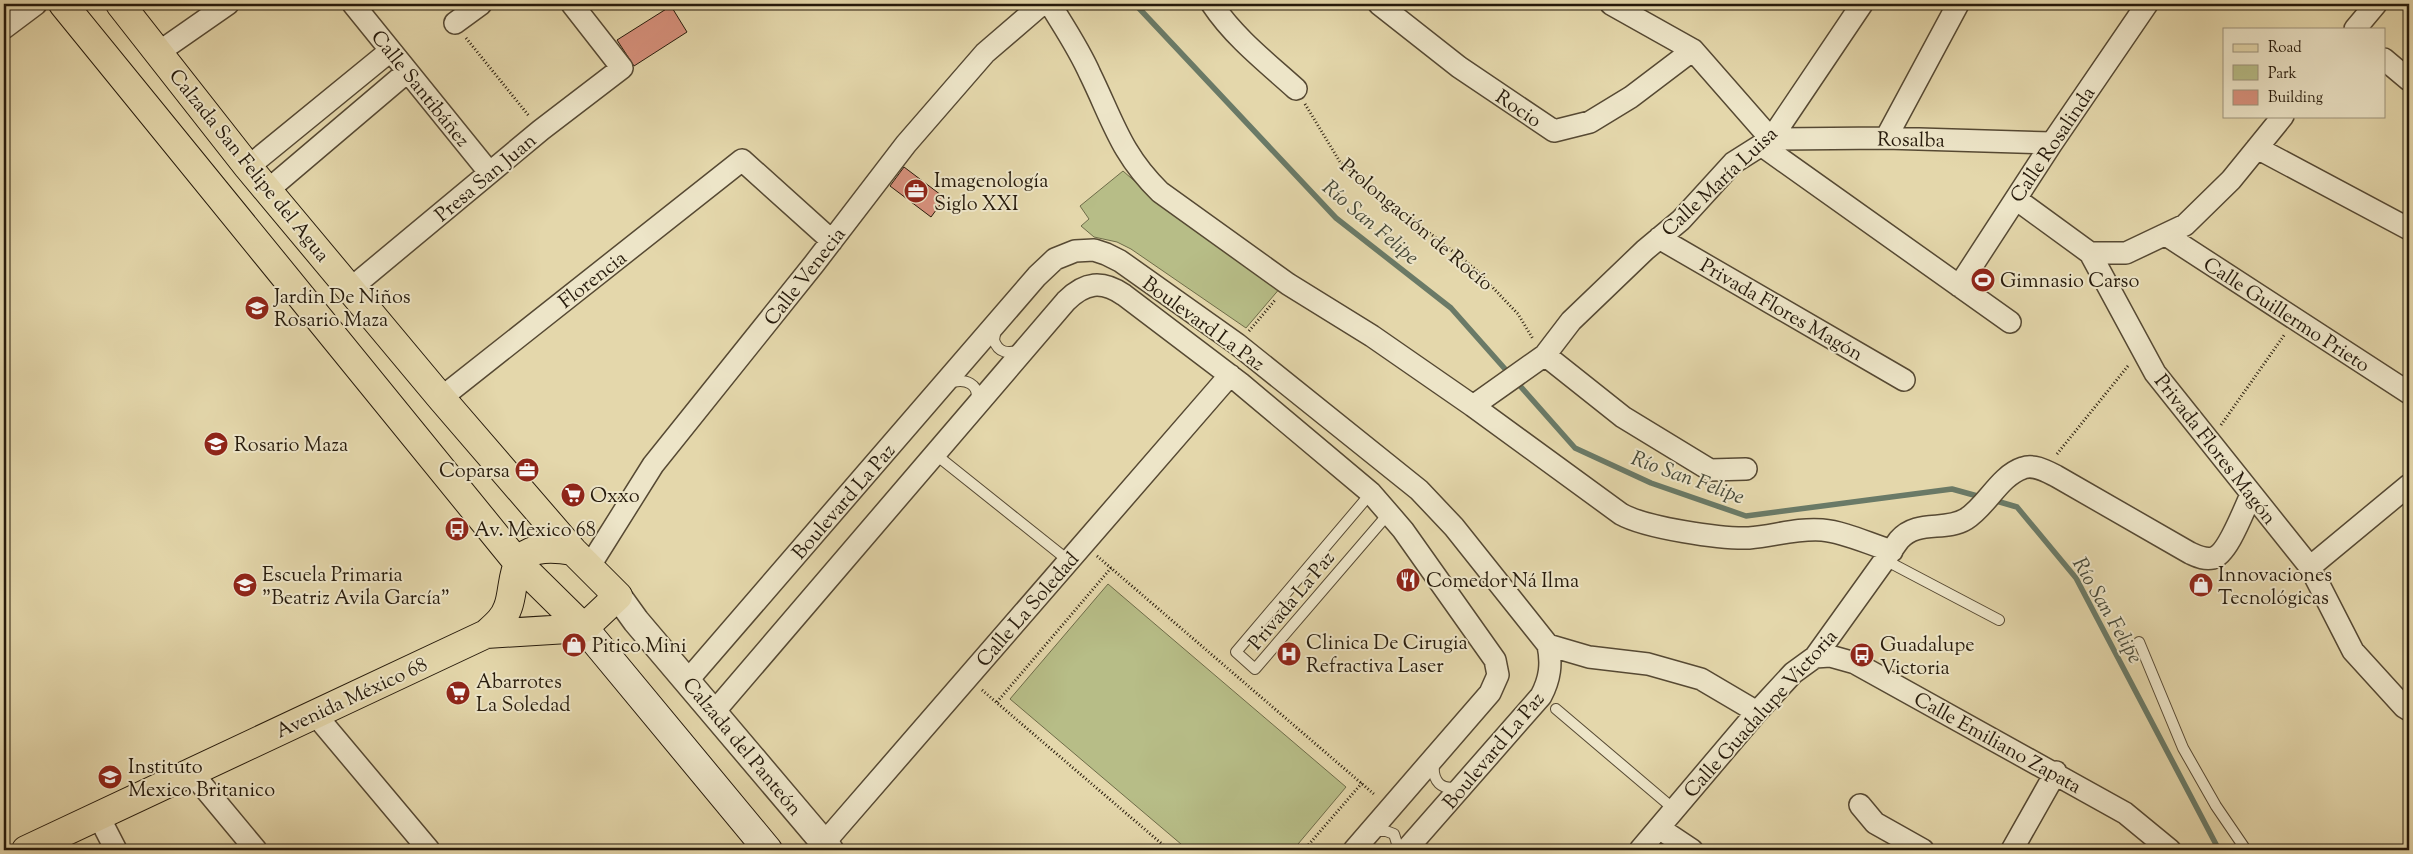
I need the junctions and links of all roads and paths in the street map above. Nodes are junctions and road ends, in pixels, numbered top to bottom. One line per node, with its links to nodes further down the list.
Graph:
1 (36, 4): 18 (street)
2 (63, 4): 71 (main road)
3 (120, 4): 22 (main road, Calzada San Felipe del Agua)
4 (228, 4): 22 (street)
5 (353, 4): 21 (street, Calle Santibáñez)
6 (481, 4): 17 (street)
7 (572, 4): 28 (street, Presa San Juan)
8 (1042, 4): 40 (street, Calle Venecia)
9 (1050, 4): 57 (street)
10 (1212, 4): 26 (street)
11 (1379, 4): 20 (street, Rocio)
12 (1611, 4): 20 (street)
13 (1862, 4): 30 (street, Calle María Luisa)
14 (1958, 4): 29 (street)
15 (2147, 4): 31 (street, Calle Rosalinda)
16 (2376, 4): 19 (street)
17 (455, 24): 28 (path)
18 (4, 28)
19 (2356, 28)
20 (1693, 50): 30 (street)
21 (390, 51): 24 (street, Calle Santibáñez); 33 (street)
22 (159, 52): 33 (main road, Calzada San Felipe del Agua)
23 (2386, 61): 25 (street)
24 (407, 72): 34 (street, Calle Santibáñez); 35 (street)
25 (2409, 80)
26 (1296, 89): 51 (path, Prolongación de Rocío)
27 (2280, 118): 32 (street)
28 (541, 130): 34 (street, Presa San Juan)
29 (1886, 138): 30 (street, Rosalba); 31 (street, Rosalba)
30 (1766, 142): 39 (street, Calle María Luisa); 42 (street)
31 (2052, 143): 36 (street, Calle Rosalinda)
32 (2257, 148): 37 (street); 38 (street)
33 (248, 167): 35 (main road, Calzada San Felipe del Agua)
34 (489, 172): 43 (street, Presa San Juan)
35 (268, 190): 43 (main road, Calzada San Felipe del Agua)
36 (2016, 199): 41 (street, Privada Flores Magón); 42 (street, Calle Rosalinda)
37 (2409, 229)
38 (2166, 234): 41 (street); 45 (street, Calle Guillermo Prieto)
39 (1659, 238): 51 (street, Calle María Luisa); 53 (street, Privada Flores Magón)
40 (832, 241): 56 (street, Florencia); 69 (street, Calle Venecia)
41 (2090, 253): 50 (street, Privada Flores Magón)
42 (1959, 286): 47 (street)
43 (350, 289): 56 (main road, Calzada San Felipe del Agua)
44 (1282, 292): 48 (path)
45 (2295, 319): 55 (street, Calle Guillermo Prieto); 59 (path)
46 (999, 320): 49 (lane); 54 (street, Boulevard La Paz); 79 (street, Boulevard La Paz)
47 (2010, 322)
48 (1246, 335)
49 (1027, 346): 52 (street, Boulevard La Paz); 58 (street, Boulevard La Paz)
50 (2142, 348): 59 (street, Privada Flores Magón); 62 (path)
51 (1540, 358): 57 (street, Calle María Luisa); 61 (street)
52 (1230, 375): 64 (street, Boulevard La Paz); 67 (street, Calle La Soledad)
53 (1904, 380)
54 (943, 385): 58 (lane); 82 (street, Boulevard La Paz)
55 (2409, 393)
56 (441, 398): 69 (main road, Calzada San Felipe del Agua)
57 (1473, 406): 68 (street)
58 (974, 409): 60 (street, Boulevard La Paz)
59 (2208, 442): 65 (street, Privada Flores Magón)
60 (935, 454): 70 (lane); 86 (street, Boulevard La Paz)
61 (1746, 469)
62 (2044, 470): 65 (street); 68 (street, Calle Guadalupe Victoria)
63 (2409, 485): 72 (street)
64 (1371, 493): 66 (street, Boulevard La Paz); 66 (lane, Privada La Paz)
65 (2252, 495): 72 (street, Privada Flores Magón)
66 (1389, 513): 89 (street, Boulevard La Paz)
67 (1083, 545): 70 (street, Calle La Soledad); 73 (path)
68 (1888, 556): 75 (lane); 80 (street, Calle Guadalupe Victoria)
69 (581, 559): 71 (main road); 74 (main road, Calzada San Felipe del Agua)
70 (1069, 561): 81 (street, Calle La Soledad)
71 (518, 563): 76 (main road); 77 (main road, Avenida México 68)
72 (2310, 567): 85 (street, Privada Flores Magón)
73 (1111, 568): 83 (path); 92 (path)
74 (618, 596): 76 (main road); 82 (street, Calzada del Panteón)
75 (1999, 620)
76 (584, 628): 77 (main road, Avenida México 68); 106 (main road)
77 (486, 634): 88 (main road, Avenida México 68)
78 (2139, 642): 101 (lane)
79 (1548, 645): 87 (street); 93 (street, Boulevard La Paz)
80 (1815, 656): 87 (street, Calle Guadalupe Victoria); 90 (street, Calle Emiliano Zapata)
81 (968, 678): 83 (path); 100 (street, Calle La Soledad)
82 (688, 680): 86 (street, Calzada del Panteón)
83 (997, 702): 107 (path)
84 (1556, 709): 96 (lane)
85 (2409, 710)
86 (714, 712): 100 (street, Calzada del Panteón)
87 (1757, 712): 96 (street, Calle Guadalupe Victoria)
88 (314, 713): 91 (main road, Avenida México 68); 105 (street)
89 (1434, 757): 93 (lane); 95 (street, Boulevard La Paz)
90 (2056, 772): 115 (street); 116 (street, Calle Emiliano Zapata)
91 (192, 773): 97 (main road, Avenida México 68); 104 (street)
92 (1362, 783): 95 (path); 108 (path)
93 (1464, 785): 111 (street, Boulevard La Paz)
94 (1860, 805): 114 (street)
95 (1391, 808): 99 (street, Boulevard La Paz)
96 (1675, 810): 98 (street, Calle Guadalupe Victoria)
97 (99, 817): 102 (main road, Avenida México 68); 103 (street)
98 (1659, 828): 112 (street, Calle Guadalupe Victoria); 113 (street)
99 (1370, 832): 109 (street, Boulevard La Paz); 110 (lane)
100 (827, 847)
101 (2241, 848)
102 (26, 850)
103 (116, 850)
104 (256, 850)
105 (429, 850)
106 (768, 850)
107 (1169, 850)
108 (1304, 850)
109 (1354, 850)
110 (1399, 850)
111 (1406, 850)
112 (1640, 850)
113 (1692, 850)
114 (1923, 850)
115 (2012, 850)
116 (2170, 850)

